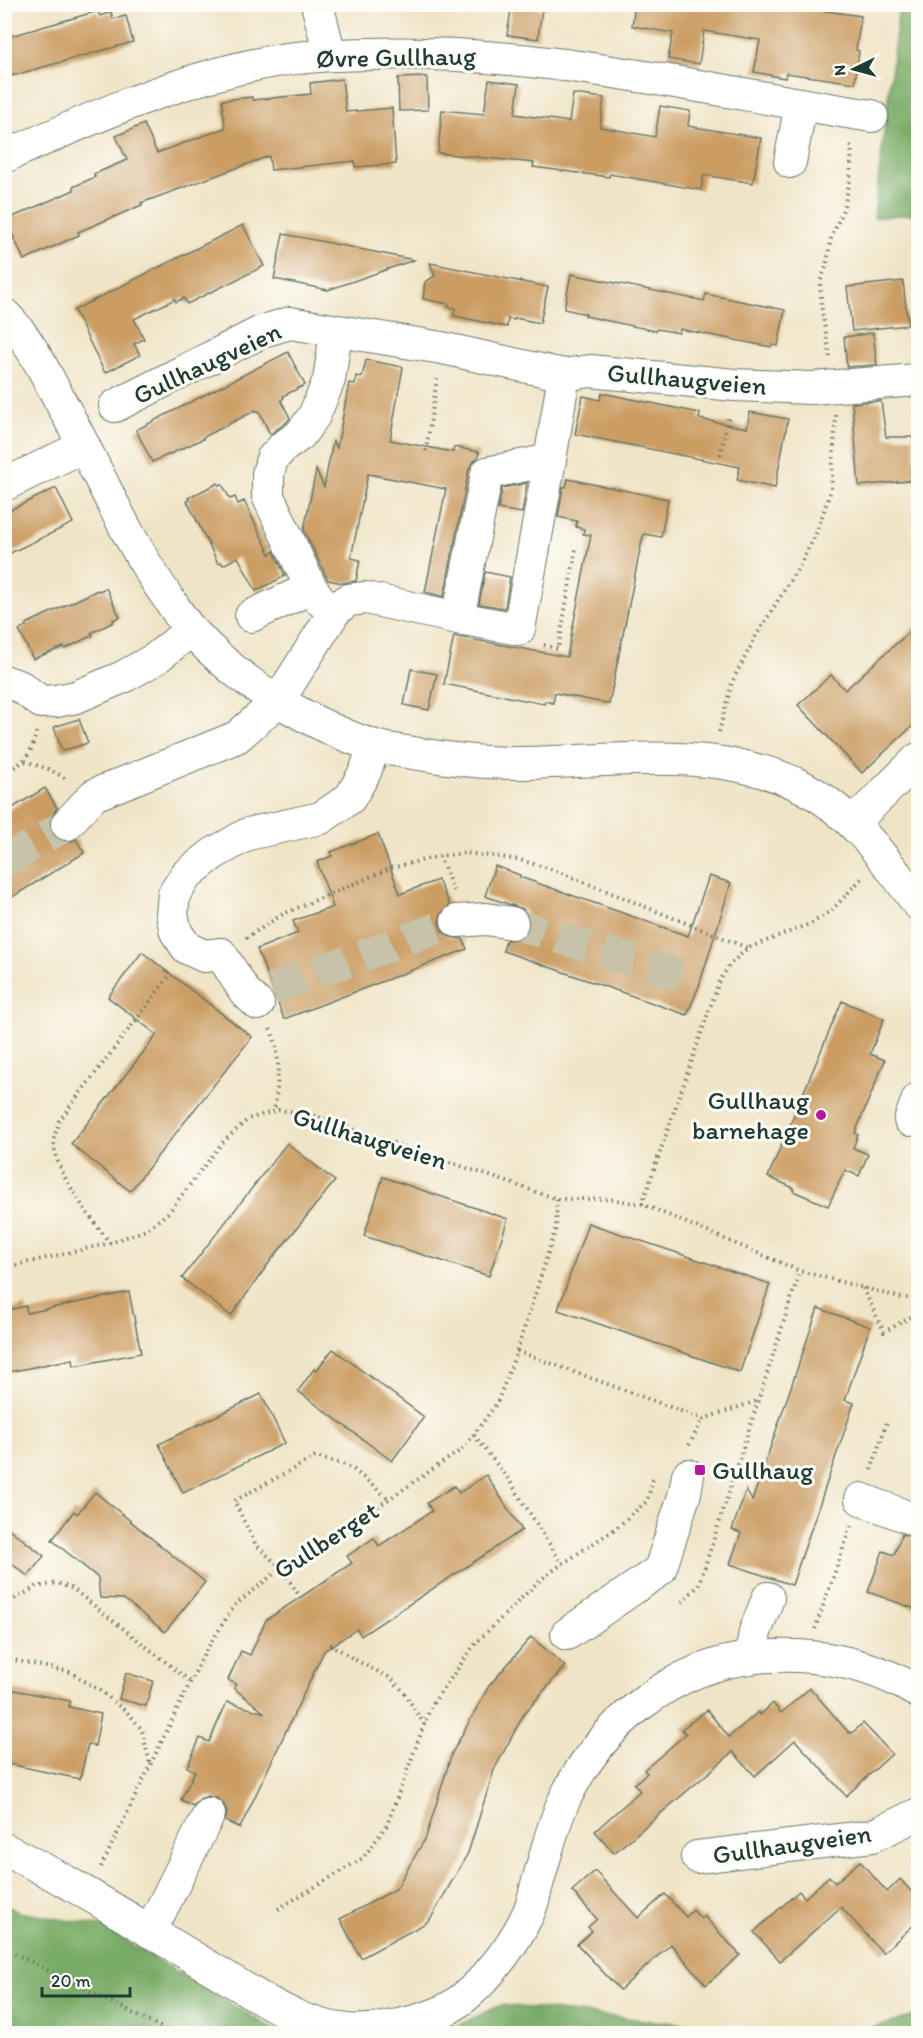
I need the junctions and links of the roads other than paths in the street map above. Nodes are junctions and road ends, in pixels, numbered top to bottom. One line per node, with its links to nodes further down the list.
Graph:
1 (317, 4): 2 (street)
2 (330, 56): 3 (street, Øvre Gullhaug); 5 (street, Øvre Gullhaug)
3 (809, 106): 4 (street, Øvre Gullhaug); 6 (street)
4 (872, 116)
5 (4, 157)
6 (790, 162)
7 (4, 314): 12 (street)
8 (336, 332): 9 (street, Gullhaugveien); 11 (street, Gullhaugveien); 15 (street)
9 (564, 375): 10 (street, Gullhaugveien); 13 (street)
10 (918, 380)
11 (115, 406)
12 (84, 446): 14 (street); 19 (street)
13 (549, 460): 18 (street); 18 (street)
14 (4, 485)
15 (311, 588): 16 (street); 17 (street)
16 (335, 611): 18 (street); 21 (street)
17 (251, 616)
18 (458, 618)
19 (191, 630): 20 (street); 21 (street)
20 (4, 681)
21 (278, 701): 22 (street); 25 (street)
22 (374, 746): 24 (street); 29 (street)
23 (918, 759): 24 (street)
24 (853, 823): 26 (street)
25 (67, 824)
26 (918, 904)
27 (457, 921): 28 (street)
28 (512, 923)
29 (251, 1000)
30 (679, 1466): 34 (street)
31 (861, 1499): 32 (street)
32 (918, 1521)
33 (768, 1598): 35 (street)
34 (567, 1634)
35 (751, 1658): 36 (street); 41 (street)
36 (918, 1692)
37 (209, 1814): 41 (street)
38 (918, 1814): 40 (street, Gullhaugveien)
39 (4, 1849): 41 (street)
40 (698, 1857)
41 (150, 1932)

